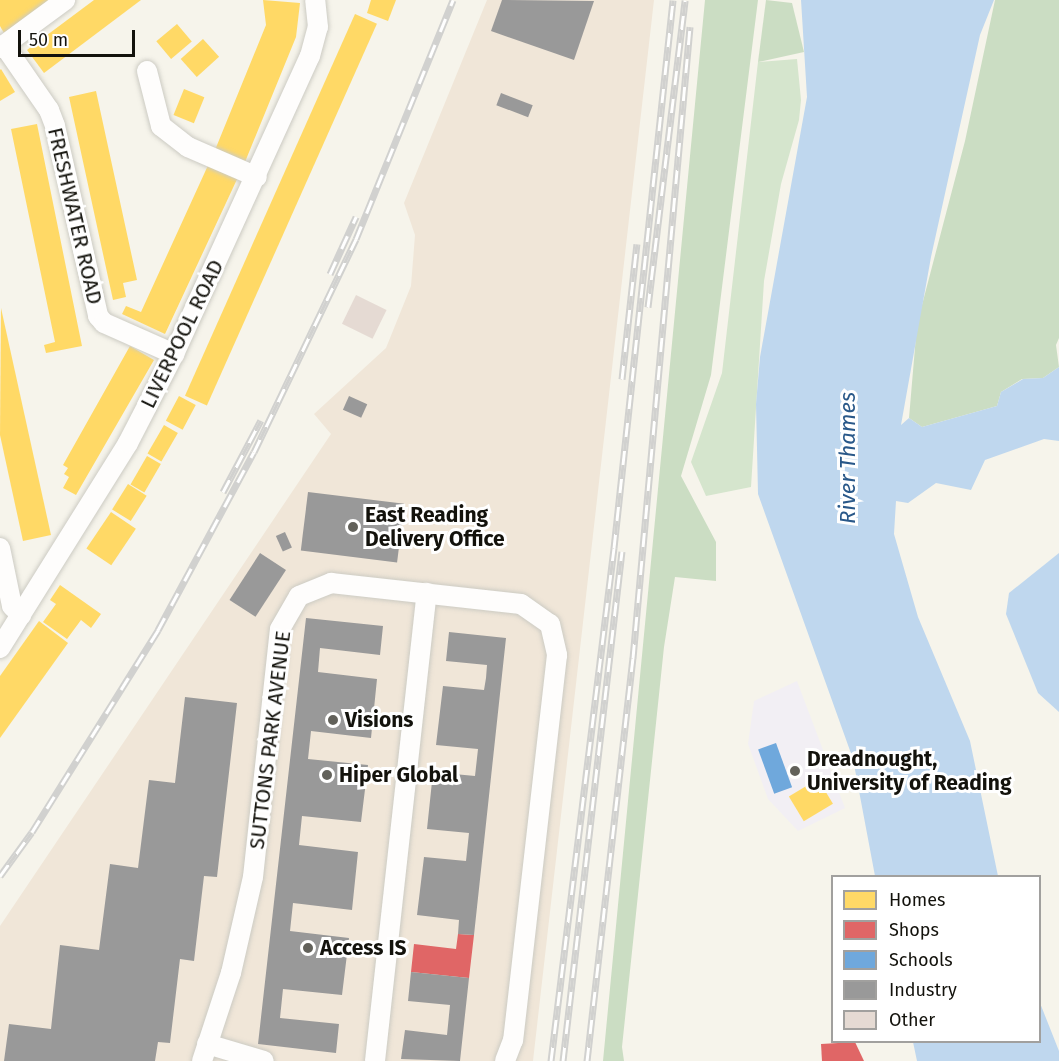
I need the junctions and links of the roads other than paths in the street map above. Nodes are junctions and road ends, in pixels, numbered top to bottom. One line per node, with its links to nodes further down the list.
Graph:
1 (65, 0): 3 (street)
2 (315, 0): 5 (street, LIVERPOOL ROAD)
3 (2, 47): 6 (street, FRESHWATER ROAD)
4 (147, 71): 5 (street)
5 (257, 177): 6 (street, LIVERPOOL ROAD)
6 (174, 354): 9 (street, LIVERPOOL ROAD)
7 (0, 548): 9 (street)
8 (427, 593): 11 (street, SUTTONS PARK AVENUE); 13 (street); 14 (street, SUTTONS PARK AVENUE)
9 (21, 615): 10 (street, LIVERPOOL ROAD)
10 (0, 648)
11 (204, 1052): 12 (street, SUTTONS PARK AVENUE)
12 (264, 1061)
13 (375, 1061)
14 (506, 1061)

